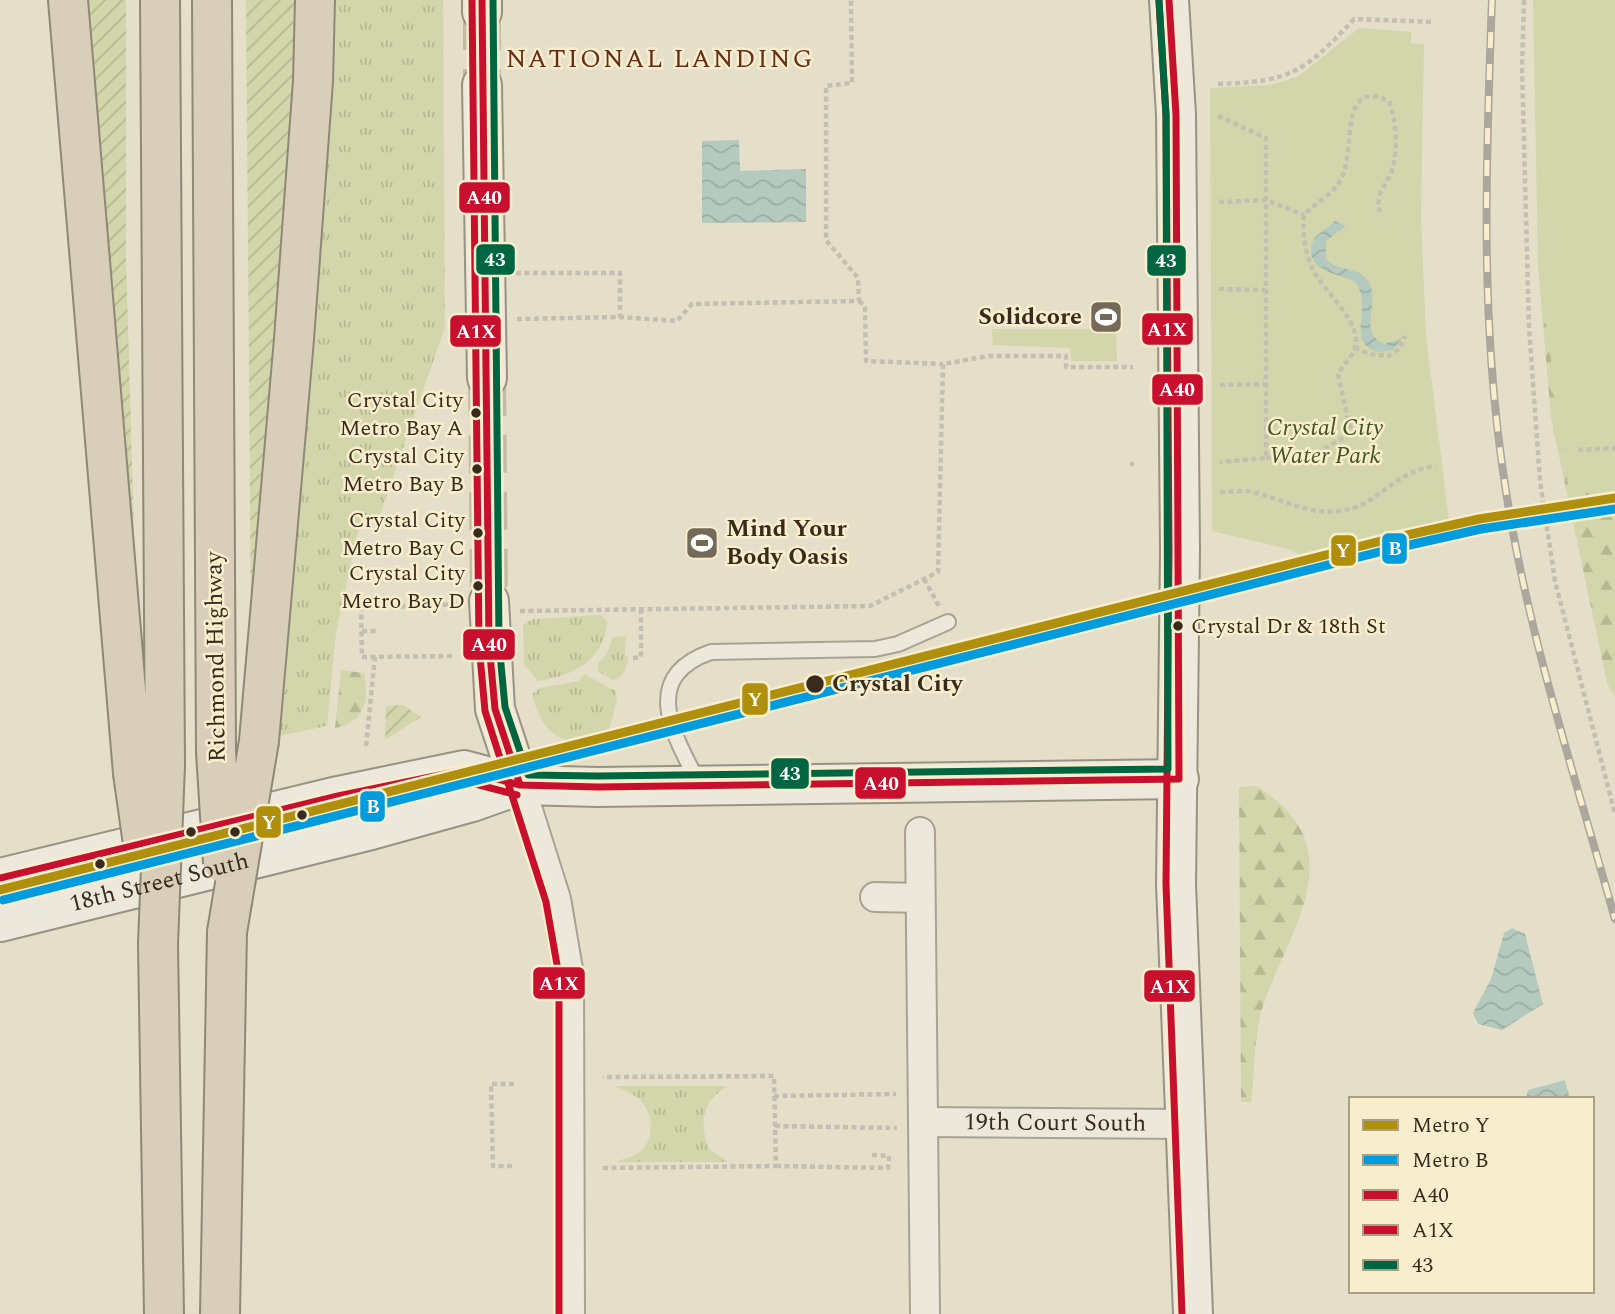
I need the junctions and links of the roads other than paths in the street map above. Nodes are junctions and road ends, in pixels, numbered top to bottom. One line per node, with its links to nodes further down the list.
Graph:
1 (68, 0): 10 (highway)
2 (160, 0): 10 (highway, Richmond Highway)
3 (212, 0): 19 (highway, Richmond Highway, bridge)
4 (314, 0): 19 (highway, bridge)
5 (1169, 0): 11 (street)
6 (482, 85): 7 (street)
7 (487, 378)
8 (488, 605): 12 (street)
9 (948, 622): 13 (lane)
10 (149, 769): 22 (highway, bridge)
11 (1179, 779): 13 (street, 18th Street South); 20 (street)
12 (520, 785): 13 (street, 18th Street South); 15 (street, 18th Street South); 18 (street, 18th Street South); 24 (street)
13 (700, 785)
14 (920, 832): 17 (street)
15 (0, 878)
16 (874, 897): 17 (street)
17 (920, 898): 21 (street)
18 (0, 922)
19 (227, 932): 23 (highway, Richmond Highway)
20 (1186, 1124): 21 (street, 19th Court South); 26 (street)
21 (924, 1126): 25 (street)
22 (164, 1314)
23 (220, 1314)
24 (570, 1314)
25 (925, 1314)
26 (1193, 1314)

